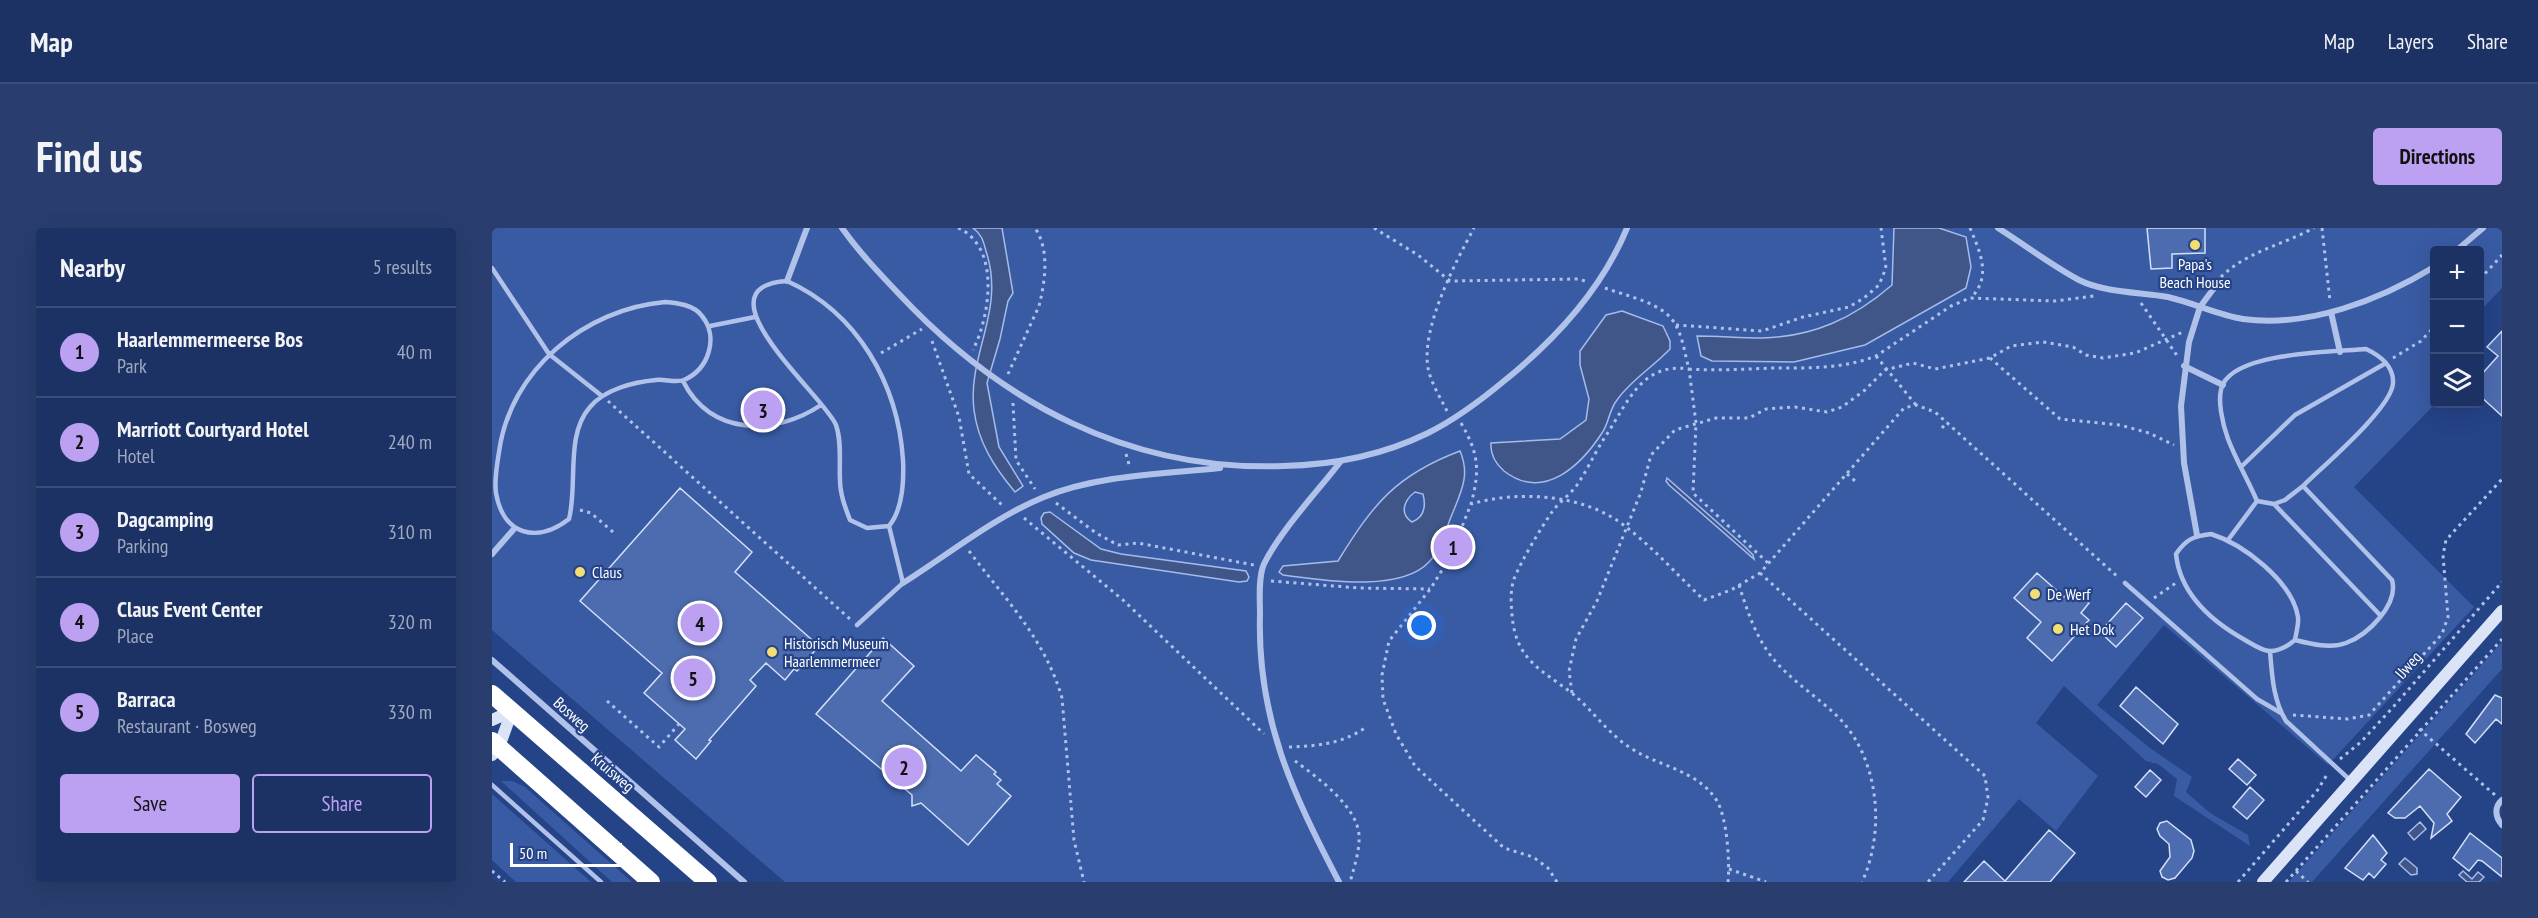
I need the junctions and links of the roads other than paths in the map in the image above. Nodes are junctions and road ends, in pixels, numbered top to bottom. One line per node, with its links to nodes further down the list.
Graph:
1 (807, 228): 9 (street)
2 (842, 228): 24 (street)
3 (1627, 228): 23 (street)
4 (1998, 228): 11 (street)
5 (2483, 228): 6 (street)
6 (2462, 246)
7 (492, 268): 16 (lane)
8 (2430, 269): 12 (street)
9 (787, 281): 13 (lane); 30 (lane)
10 (2217, 284): 11 (street)
11 (2200, 307): 12 (street); 18 (street)
12 (2331, 312): 15 (street)
13 (755, 317): 14 (lane); 22 (lane)
14 (710, 326): 16 (lane); 19 (lane)
15 (2340, 352): 17 (lane); 20 (lane)
16 (549, 354): 21 (lane); 27 (lane)
17 (2386, 363): 25 (lane); 26 (lane)
18 (2184, 366): 20 (street); 32 (street)
19 (683, 381): 21 (lane); 22 (lane)
20 (2223, 385): 25 (lane)
21 (602, 396): 31 (lane)
22 (821, 405): 30 (lane)
23 (1341, 461): 24 (street); 56 (street)
24 (1226, 467): 35 (street)
25 (2241, 467): 28 (lane)
26 (2303, 486): 29 (lane); 38 (lane)
27 (494, 492): 31 (lane)
28 (2257, 501): 29 (lane); 33 (lane)
29 (2274, 504): 38 (lane)
30 (889, 526): 35 (lane)
31 (514, 529): 34 (street)
32 (2197, 535): 33 (lane); 41 (lane)
33 (2228, 540): 40 (lane)
34 (492, 554)
35 (903, 583): 39 (lane)
36 (2125, 583): 45 (lane)
37 (2502, 610): 48 (street, IJweg)
38 (2380, 615): 40 (lane)
39 (857, 625)
40 (2295, 640): 41 (lane)
41 (2270, 651): 45 (lane)
42 (492, 660): 55 (street, Bosweg)
43 (492, 694): 44 (highway, Kruisweg)
44 (512, 711): 46 (street); 47 (street); 54 (highway, Kruisweg)
45 (2281, 713): 48 (lane)
46 (492, 720)
47 (494, 748): 53 (highway)
48 (2352, 782): 57 (street, IJweg)
49 (492, 785): 52 (lane)
50 (2502, 800): 51 (street)
51 (2502, 825)
52 (601, 882)
53 (651, 882)
54 (708, 882)
55 (744, 882)
56 (1339, 882)
57 (2263, 882)

